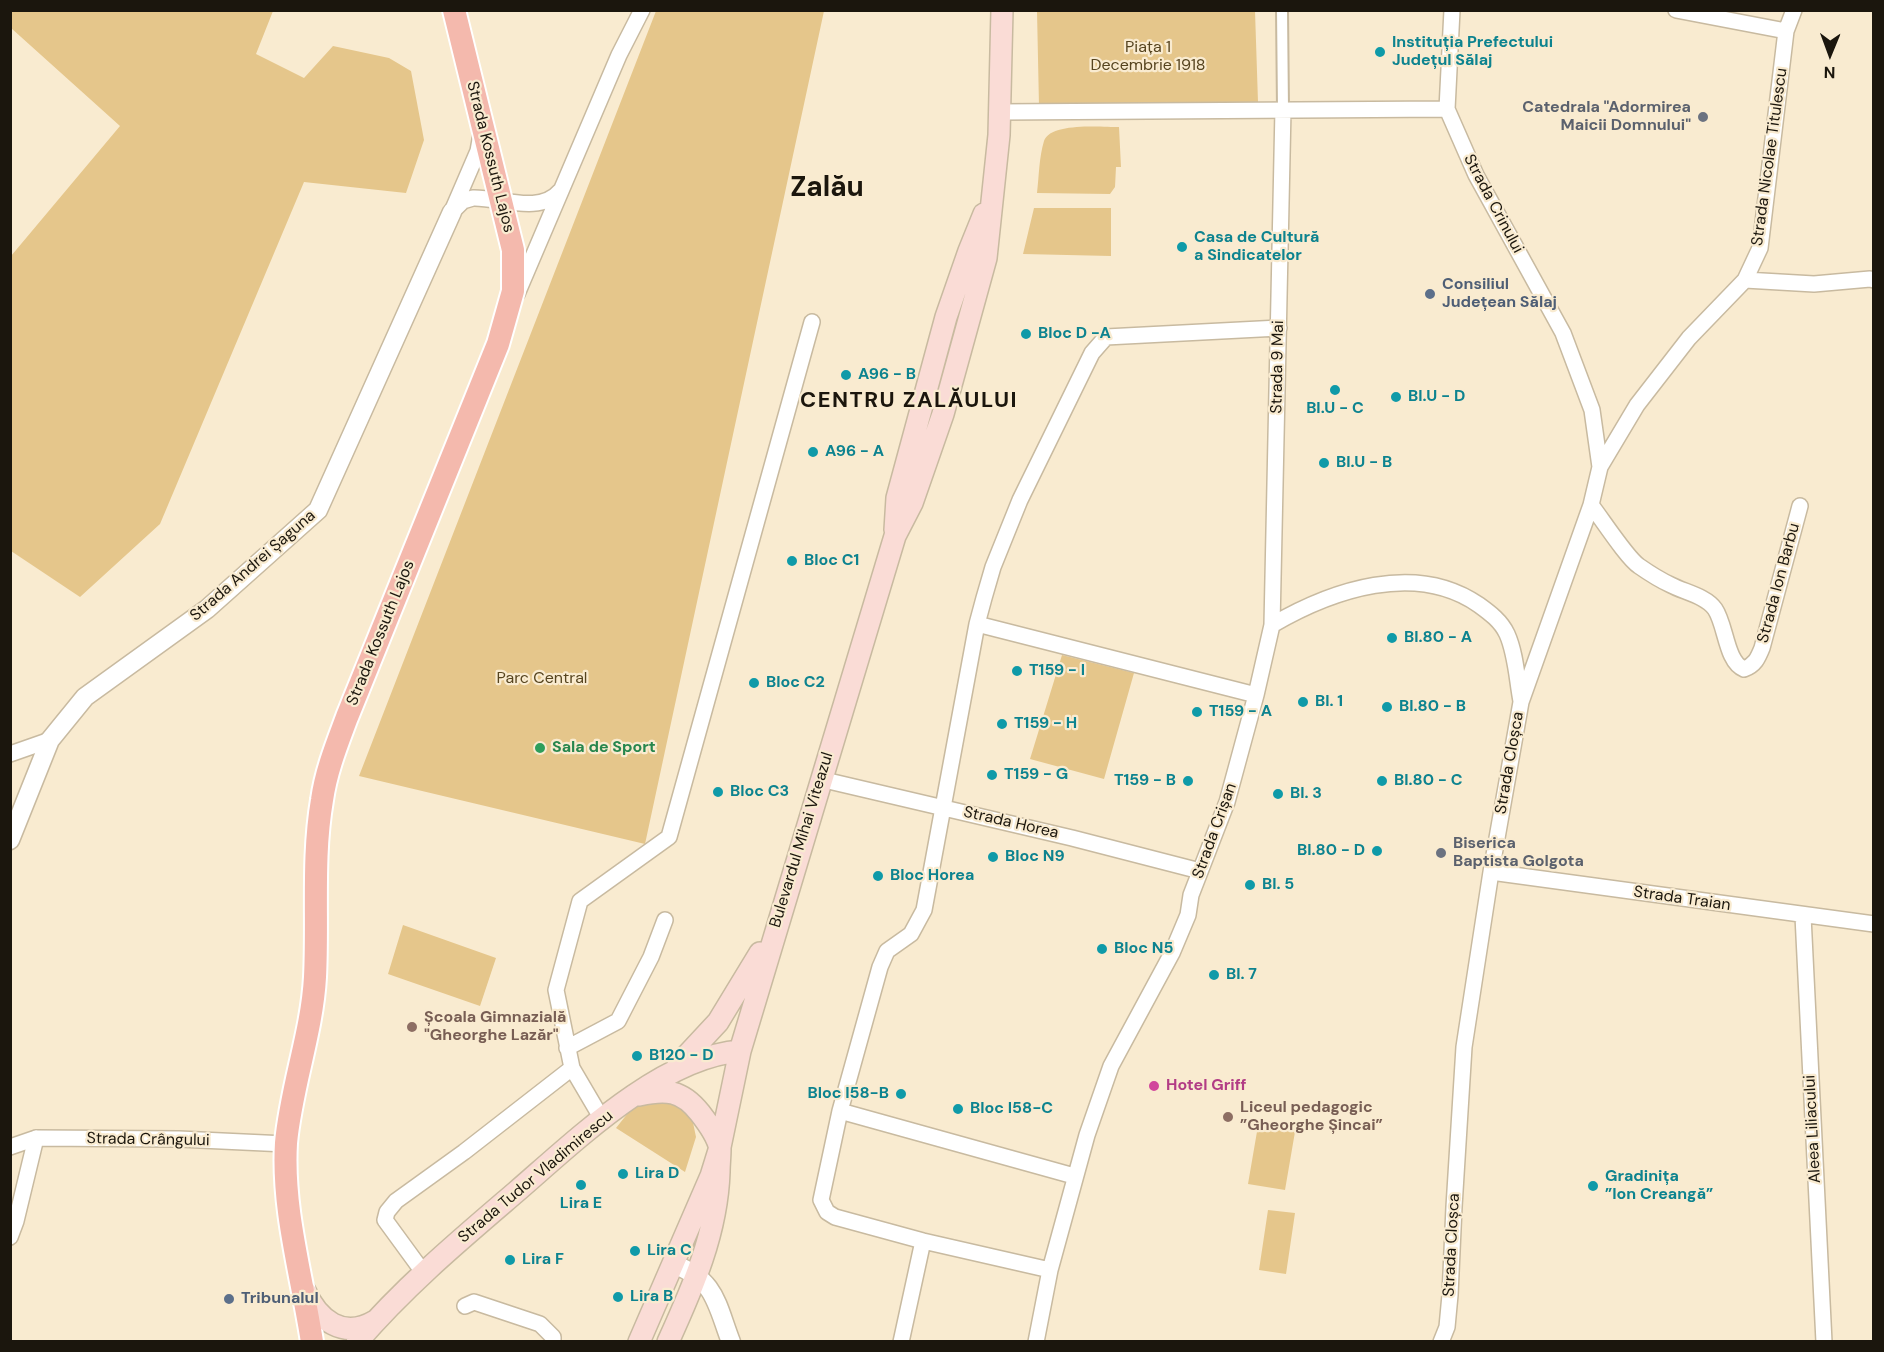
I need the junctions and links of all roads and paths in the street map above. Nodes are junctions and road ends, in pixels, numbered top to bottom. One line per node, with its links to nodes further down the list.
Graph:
1 (454, 10): 12 (main road, Strada Kossuth Lajos)
2 (642, 10): 13 (street)
3 (1002, 10): 11 (main road, Bulevardul Mihai Viteazul)
4 (1282, 10): 9 (street)
5 (1452, 10): 10 (street)
6 (1676, 10): 8 (street)
7 (1794, 10): 8 (street, Strada Nicolae Titulescu)
8 (1786, 31): 17 (street, Strada Nicolae Titulescu)
9 (1283, 109): 10 (street); 11 (street); 20 (street, Strada 9 Mai)
10 (1447, 109): 21 (street, Strada Crinului)
11 (1000, 112): 30 (main road, Bulevardul Mihai Viteazul)
12 (481, 126): 14 (main road, Strada Kossuth Lajos); 15 (street, Strada Andrei Șaguna)
13 (563, 188): 14 (street); 18 (street)
14 (500, 200): 15 (street); 18 (main road, Strada Kossuth Lajos)
15 (452, 212): 28 (street, Strada Andrei Șaguna)
16 (1872, 278): 17 (street)
17 (1745, 280): 21 (street, Strada Cloșca)
18 (507, 316): 47 (main road, Strada Kossuth Lajos)
19 (812, 322): 39 (street)
20 (1279, 328): 24 (street); 25 (street, Strada 9 Mai)
21 (1600, 467): 22 (street, Strada Cloșca)
22 (1591, 505): 23 (street, Strada Ion Barbu); 27 (street, Strada Cloșca)
23 (1800, 506)
24 (977, 624): 26 (street); 31 (street)
25 (1272, 625): 26 (street, Strada Crișan); 27 (street)
26 (1256, 695): 33 (street, Strada Crișan)
27 (1521, 702): 34 (street, Strada Cloșca)
28 (50, 740): 29 (street); 32 (street, Strada Andrei Șaguna)
29 (10, 754)
30 (820, 779): 31 (street, Strada Horea); 35 (main road, Bulevardul Mihai Viteazul)
31 (943, 807): 33 (street, Strada Horea); 44 (street)
32 (10, 840)
33 (1200, 871): 50 (street, Strada Crișan)
34 (1491, 872): 36 (street, Strada Traian); 68 (street, Strada Cloșca)
35 (781, 910): 40 (main road, Bulevardul Mihai Viteazul); 42 (main road)
36 (1803, 916): 38 (street, Strada Traian); 69 (street, Aleea Liliacului)
37 (665, 920): 39 (street)
38 (1874, 924)
39 (567, 1048): 41 (street)
40 (740, 1051): 42 (main road, Strada Tudor Vladimirescu); 49 (main road, Bulevardul Mihai Viteazul)
41 (572, 1068): 45 (street); 55 (street)
42 (668, 1074): 43 (main road, Strada Tudor Vladimirescu)
43 (636, 1096): 45 (main road, Strada Tudor Vladimirescu); 49 (main road)
44 (840, 1111): 50 (street); 52 (street)
45 (602, 1119): 55 (main road, Strada Tudor Vladimirescu)
46 (36, 1138): 47 (street, Strada Crângului); 48 (street, Strada Crângului); 51 (street)
47 (286, 1144): 56 (main road, Strada Kossuth Lajos)
48 (10, 1147)
49 (720, 1147): 53 (main road, Bulevardul Mihai Viteazul); 57 (main road, Bulevardul Mihai Viteazul)
50 (1074, 1176): 54 (street, Strada Crișan)
51 (10, 1237)
52 (923, 1241): 54 (street); 66 (street)
53 (673, 1264): 57 (street); 63 (main road, Bulevardul Mihai Viteazul)
54 (1050, 1270): 67 (street, Strada Crișan)
55 (423, 1272): 59 (main road, Strada Tudor Vladimirescu)
56 (298, 1273): 59 (main road, Strada Kossuth Lajos); 60 (main road, Strada Kossuth Lajos)
57 (697, 1275): 64 (main road, Bulevardul Mihai Viteazul); 65 (street)
58 (465, 1306): 62 (street)
59 (375, 1320): 61 (main road, Strada Tudor Vladimirescu)
60 (312, 1337)
61 (357, 1341)
62 (553, 1341)
63 (639, 1341)
64 (668, 1341)
65 (731, 1341)
66 (901, 1341)
67 (1036, 1341)
68 (1441, 1341)
69 (1824, 1341)

